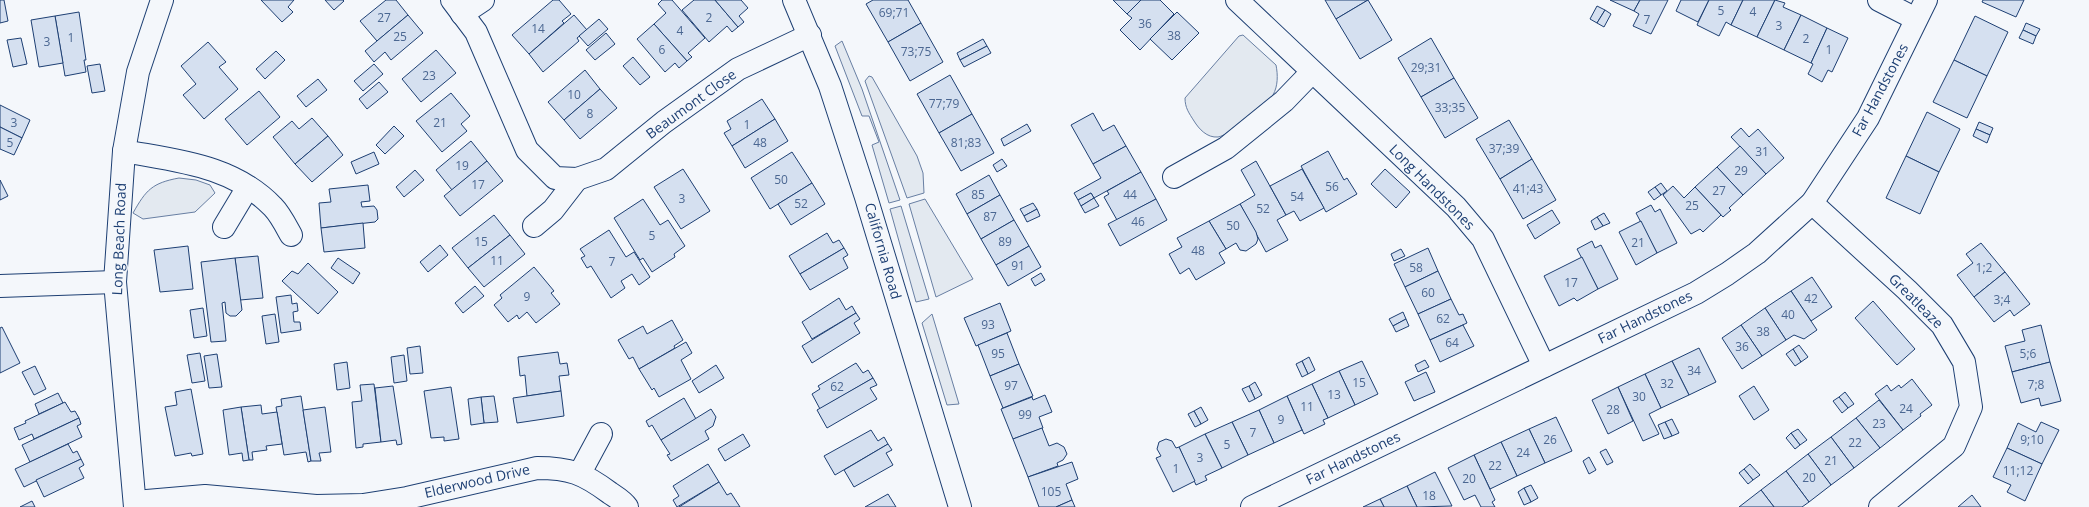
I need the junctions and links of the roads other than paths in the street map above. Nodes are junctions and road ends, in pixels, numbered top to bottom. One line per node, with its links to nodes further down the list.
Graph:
1 (483, 0): 7 (street)
2 (794, 0): 9 (street, California Road)
3 (1237, 0): 10 (street, Long Handstones)
4 (1879, 0): 8 (street)
5 (1926, 0): 8 (street, Far Handstones)
6 (160, 1): 11 (street, Long Beach Road)
7 (457, 7): 13 (street, Beaumont Close)
8 (1916, 19): 15 (street, Far Handstones)
9 (810, 34): 13 (street, Beaumont Close); 26 (street, California Road)
10 (1312, 72): 12 (street); 21 (street, Long Handstones)
11 (124, 151): 14 (street); 19 (street, Long Beach Road)
12 (1174, 177)
13 (577, 179): 16 (street)
14 (248, 187): 17 (street); 18 (street)
15 (1812, 203): 21 (street, Far Handstones); 28 (street, Greatleaze)
16 (534, 226)
17 (224, 227)
18 (291, 235)
19 (115, 282): 20 (street); 24 (street, Long Beach Road)
20 (0, 286)
21 (1544, 366): 27 (street, Far Handstones)
22 (601, 434): 23 (street)
23 (580, 473): 24 (street, Elderwood Drive); 25 (street, Elderwood Drive)
24 (135, 505)
25 (627, 507)
26 (960, 507)
27 (1252, 507)
28 (1880, 507)

